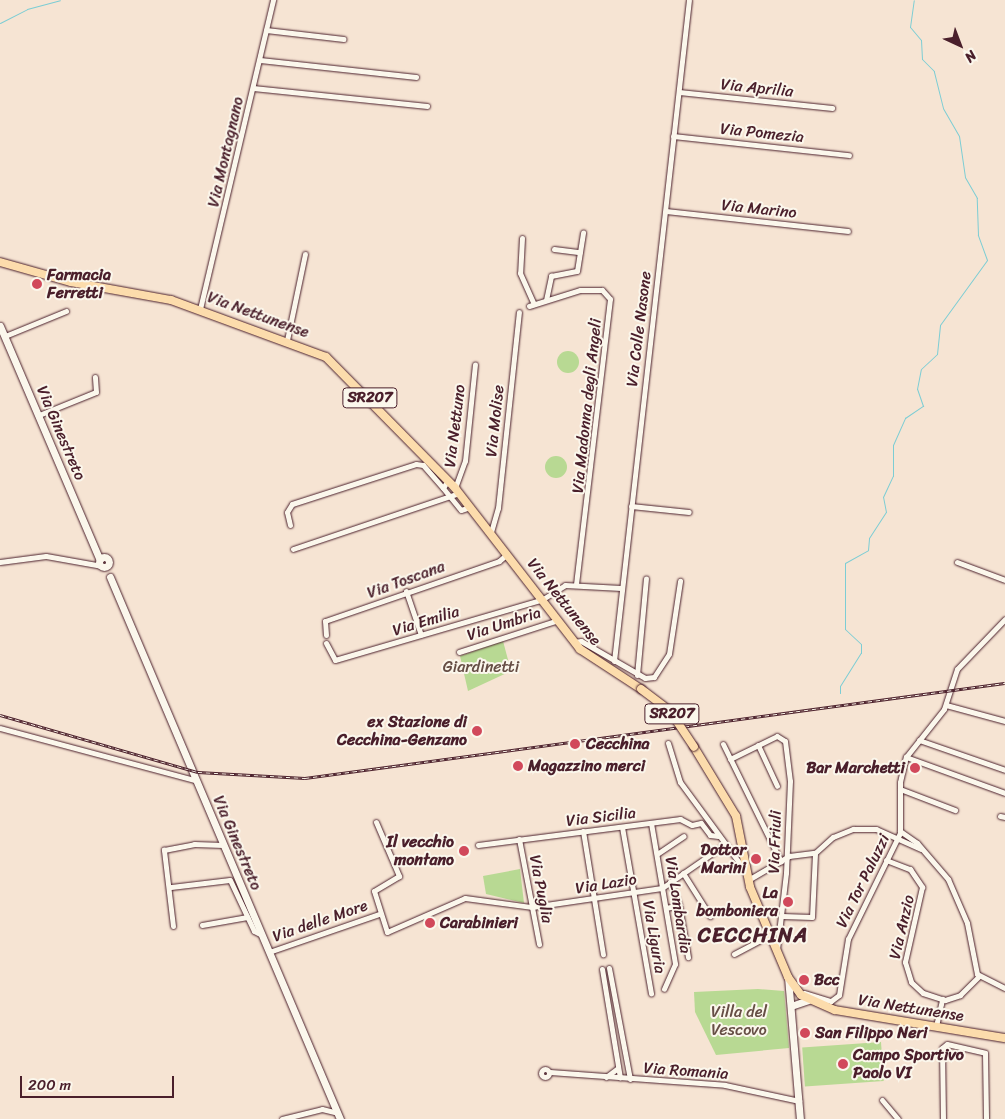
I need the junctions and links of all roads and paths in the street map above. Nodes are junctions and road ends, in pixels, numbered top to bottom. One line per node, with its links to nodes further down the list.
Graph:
1 (273, 0): 3 (street, Via Montagnano)
2 (689, 0): 8 (street, Via Colle Nasone)
3 (266, 30): 4 (street); 5 (street, Via Montagnano)
4 (343, 39)
5 (260, 60): 6 (street); 7 (street, Via Montagnano)
6 (416, 77)
7 (253, 88): 9 (street); 22 (street, Via Montagnano)
8 (679, 92): 10 (street, Via Aprilia); 11 (street, Via Colle Nasone)
9 (427, 106)
10 (832, 108)
11 (674, 136): 12 (street, Via Pomezia); 13 (street, Via Colle Nasone)
12 (849, 155)
13 (666, 211): 14 (street, Via Marino); 35 (street, Via Colle Nasone)
14 (848, 231)
15 (583, 232): 18 (street)
16 (522, 238): 21 (street, Via Madonna degli Angeli)
17 (554, 250): 18 (street)
18 (580, 252): 21 (street)
19 (305, 254): 27 (street)
20 (0, 262): 22 (main road, Via Nettunense / SR207)
21 (546, 300): 48 (street, Via Madonna degli Angeli)
22 (200, 309): 27 (main road, Via Nettunense / SR207)
23 (66, 311): 26 (street)
24 (518, 312): 39 (street, Via Molise)
25 (0, 326): 26 (street, Via Ginestreto)
26 (4, 336): 30 (street, Via Ginestreto)
27 (287, 340): 31 (main road, Via Nettunense / SR207)
28 (475, 364): 33 (street, Via Nettuno)
29 (95, 377): 30 (street)
30 (38, 416): 44 (street, Via Ginestreto)
31 (448, 480): 32 (street); 33 (main road, Via Nettunense / SR207)
32 (443, 488): 34 (street); 38 (street)
33 (457, 491): 34 (street); 36 (main road, Via Nettunense / SR207)
34 (452, 498): 36 (street); 40 (street)
35 (631, 506): 37 (street); 49 (street, Via Colle Nasone)
36 (470, 507): 39 (main road, Via Nettunense / SR207)
37 (689, 512)
38 (290, 525)
39 (491, 532): 41 (main road, Via Nettunense / SR207)
40 (293, 549)
41 (507, 554): 50 (street, Via Toscana); 51 (main road, Via Nettunense / SR207)
42 (0, 562): 44 (street)
43 (956, 562): 46 (street)
44 (104, 563): 71 (street, Via Ginestreto)
45 (646, 578): 60 (street)
46 (1005, 580)
47 (680, 581): 60 (street)
48 (576, 584): 49 (street); 51 (street)
49 (621, 588): 59 (street, Via Colle Nasone)
50 (406, 591): 54 (street, Via Toscana); 55 (street)
51 (543, 599): 53 (main road, Via Nettunense / SR207); 55 (street, Via Emilia)
52 (1005, 619): 61 (street, Via Tor Paluzzi)
53 (558, 620): 57 (main road, Via Nettunense / SR207); 58 (street, Via Umbria)
54 (326, 635)
55 (421, 635): 56 (street, Via Emilia)
56 (326, 642)
57 (574, 642): 59 (street); 97 (main road, Via Nettunense / SR207, bridge)
58 (459, 652)
59 (614, 661): 60 (street)
60 (637, 675)
61 (946, 705): 62 (street); 64 (street, Via Tor Paluzzi)
62 (1005, 721)
63 (0, 728): 71 (street)
64 (919, 740): 68 (street, Via Tor Paluzzi); 70 (street)
65 (668, 743): 82 (street)
66 (723, 744): 69 (street)
67 (758, 745): 69 (street); 72 (street); 88 (street, Via Friuli)
68 (906, 757): 73 (street, Via Tor Paluzzi); 74 (street)
69 (730, 759): 92 (street)
70 (1005, 770)
71 (194, 780): 85 (street, Via Ginestreto)
72 (778, 786)
73 (900, 789): 75 (street); 80 (street, Via Tor Paluzzi)
74 (1005, 793)
75 (955, 810)
76 (376, 822): 107 (street, Via delle More)
77 (651, 823): 78 (street, Via Sicilia); 82 (street, Via Sicilia); 91 (street, Via Lombardia)
78 (622, 827): 79 (street, Via Sicilia); 101 (street, Via Liguria)
79 (583, 831): 84 (street, Via Sicilia); 103 (street)
80 (900, 831): 83 (street, Via Tor Paluzzi); 89 (street)
81 (684, 836): 91 (street)
82 (718, 836): 87 (street)
83 (898, 838): 89 (street); 90 (street); 94 (street, Via Tor Paluzzi)
84 (519, 839): 86 (street, Via Sicilia); 105 (street, Via Puglia)
85 (223, 845): 112 (street); 113 (street, Via Ginestreto)
86 (478, 845)
87 (724, 845): 96 (street, Via Lazio); 97 (street)
88 (786, 850): 92 (street); 93 (street, Via Friuli)
89 (925, 852): 123 (street)
90 (816, 853): 93 (street); 110 (street)
91 (657, 854): 100 (street, Via Lombardia)
92 (776, 854): 95 (street)
93 (786, 857): 95 (street); 110 (street, Via Friuli)
94 (886, 860): 127 (street, Via Tor Paluzzi); 129 (street, Via Anzio)
95 (780, 862): 97 (street)
96 (683, 873): 98 (street, Via Lazio); 109 (street)
97 (747, 876): 114 (main road, Via Nettunense / SR207)
98 (670, 882): 100 (street, Via Lazio); 104 (street)
99 (171, 887): 108 (street)
100 (662, 888): 101 (street, Via Lazio); 106 (street, Via Lombardia)
101 (634, 893): 103 (street, Via Lazio); 128 (street, Via Liguria)
102 (479, 897): 105 (street, Via Lazio); 107 (street, Via delle More)
103 (595, 899): 105 (street, Via Lazio); 118 (street)
104 (679, 905): 106 (street); 120 (street)
105 (532, 907): 115 (street, Via Puglia)
106 (666, 908): 126 (street, Via Lombardia)
107 (379, 914): 117 (street, Via delle More)
108 (247, 916): 111 (street); 113 (street)
109 (710, 916)
110 (782, 916): 116 (street, Via Friuli)
111 (202, 925)
112 (174, 926)
113 (262, 935): 117 (street, Via Ginestreto)
114 (770, 935): 116 (main road, Via Nettunense / SR207); 119 (street)
115 (539, 944)
116 (777, 950): 124 (main road, Via Nettunense / SR207)
117 (269, 952): 141 (street, Via Ginestreto)
118 (603, 954)
119 (734, 954)
120 (688, 957)
121 (609, 968): 138 (street)
122 (602, 969): 134 (street)
123 (979, 976): 125 (street); 129 (street)
124 (788, 977): 127 (main road, Via Nettunense / SR207); 131 (street)
125 (1005, 988)
126 (664, 989)
127 (799, 992): 130 (main road, Via Nettunense / SR207)
128 (651, 993)
129 (942, 999): 132 (street)
130 (808, 1000): 131 (street); 132 (main road, Via Nettunense / SR207)
131 (791, 1006): 140 (street)
132 (936, 1026): 133 (main road, Via Nettunense / SR207)
133 (1005, 1038)
134 (618, 1068): 136 (street); 137 (street)
135 (550, 1072): 136 (street, Via Romania)
136 (606, 1077): 137 (street, Via Romania)
137 (620, 1078): 138 (street, Via Romania)
138 (630, 1079): 140 (street, Via Romania)
139 (882, 1100): 144 (street)
140 (799, 1101): 143 (street)
141 (339, 1116): 142 (street)
142 (282, 1119)
143 (800, 1119)
144 (898, 1119)
145 (943, 1119): 146 (street)
146 (986, 1119)

